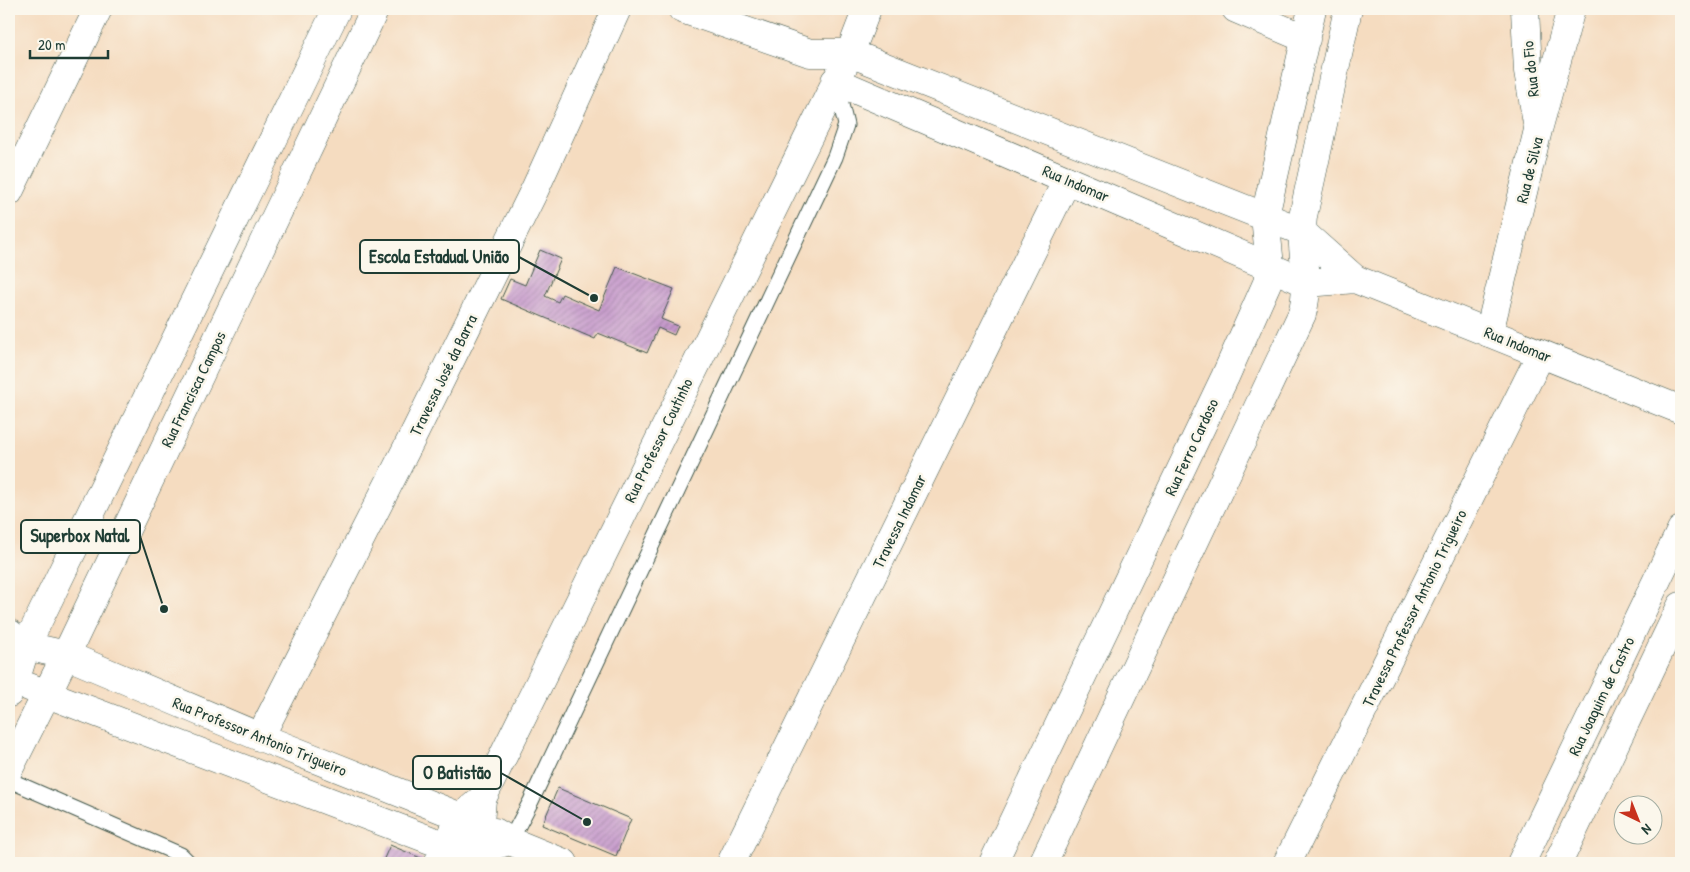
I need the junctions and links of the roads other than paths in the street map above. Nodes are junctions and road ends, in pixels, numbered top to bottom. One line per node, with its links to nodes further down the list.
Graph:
1 (98, 9): 18 (street)
2 (337, 9): 33 (street)
3 (374, 9): 34 (street, Rua Francisca Campos)
4 (617, 9): 37 (street, Travessa José da Barra)
5 (682, 9): 14 (street, Rua Indomar)
6 (867, 9): 13 (street, Rua Professor Coutinho)
7 (1236, 9): 12 (street)
8 (1312, 9): 12 (street, Rua Ferro Cardoso)
9 (1348, 9): 20 (street)
10 (1525, 9): 16 (street, Rua do Fio)
11 (1571, 9): 16 (street, Rua de Silva)
12 (1306, 39): 19 (street, Rua Ferro Cardoso)
13 (850, 52): 14 (street, Rua Indomar); 15 (street, Rua Professor Coutinho); 19 (street, Rua Indomar)
14 (810, 53): 15 (street, Rua Indomar)
15 (835, 82): 17 (street, Rua Indomar); 40 (street, Rua Professor Coutinho); 41 (lane)
16 (1538, 130): 24 (street, Rua de Silva)
17 (1068, 180): 21 (street, Rua Indomar); 45 (street, Travessa Indomar)
18 (9, 192)
19 (1265, 216): 20 (street, Rua Indomar); 21 (street, Rua Ferro Cardoso)
20 (1301, 231): 22 (street, Rua Indomar); 23 (street)
21 (1270, 266): 23 (street, Rua Indomar); 26 (street, Rua Ferro Cardoso)
22 (1355, 279): 23 (street, Rua Indomar); 24 (street, Rua Indomar)
23 (1307, 283): 27 (street)
24 (1489, 333): 25 (street, Rua Indomar)
25 (1540, 354): 28 (street, Rua Indomar); 48 (street, Travessa Professor Antonio Trigueiro)
26 (1224, 376): 27 (street); 29 (street, Rua Ferro Cardoso)
27 (1264, 394): 30 (street)
28 (1681, 410)
29 (1182, 465): 30 (street); 46 (street, Rua Ferro Cardoso)
30 (1223, 482): 47 (street)
31 (1681, 530): 49 (street, Rua Joaquim de Castro)
32 (1681, 606): 50 (street, Rua Joaquim de Castro)
33 (18, 640): 34 (street, Rua Professor Antonio Trigueiro); 35 (street)
34 (66, 655): 36 (street, Rua Francisca Campos); 37 (street, Rua Professor Antonio Trigueiro)
35 (11, 685): 36 (street)
36 (46, 694): 38 (street, Rua Francisca Campos); 42 (street)
37 (260, 737): 40 (street, Rua Professor Antonio Trigueiro)
38 (9, 769)
39 (9, 780): 43 (lane)
40 (474, 813): 41 (street, Rua Professor Antonio Trigueiro); 42 (street, Rua Professor Coutinho)
41 (510, 841): 42 (street); 44 (street, Rua Professor Antonio Trigueiro)
42 (453, 856)
43 (189, 863)
44 (564, 863)
45 (731, 863)
46 (993, 863)
47 (1043, 863)
48 (1287, 863)
49 (1520, 863)
50 (1558, 863)

